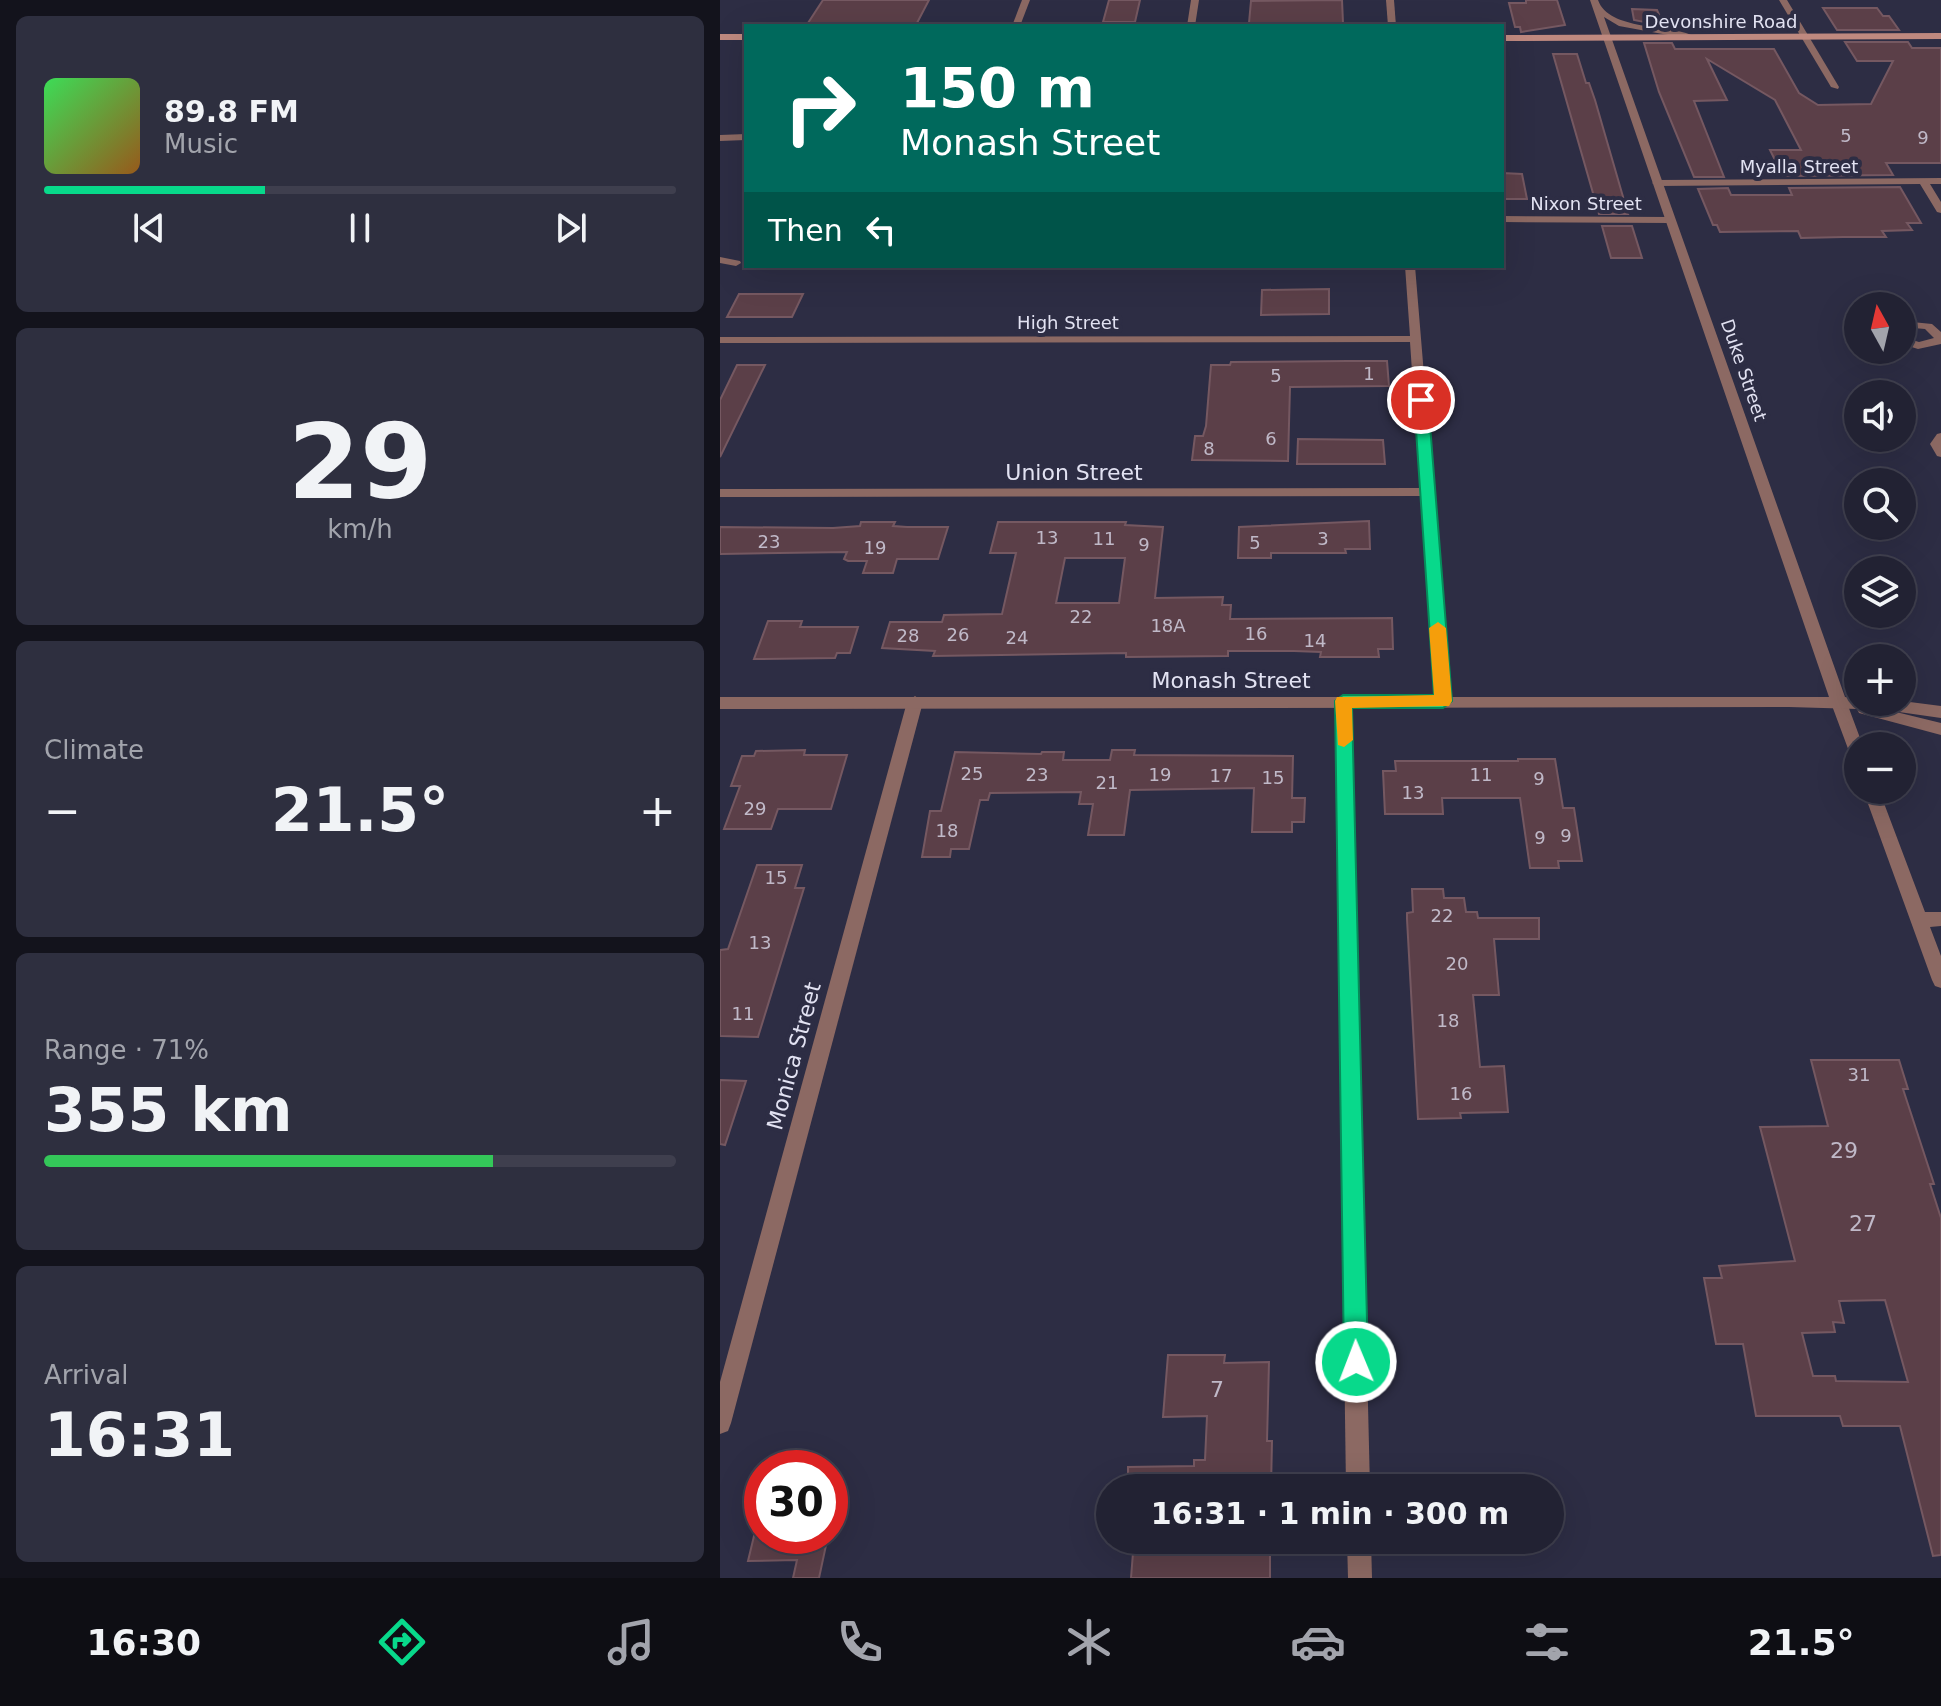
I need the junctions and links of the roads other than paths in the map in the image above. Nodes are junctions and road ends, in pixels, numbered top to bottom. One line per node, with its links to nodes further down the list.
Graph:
1 (1026, 0): 6 (street)
2 (1195, 0): 7 (street)
3 (1390, 0): 8 (street)
4 (1783, 0): 9 (street)
5 (1596, 5): 13 (street); 15 (street, Duke Street)
6 (1017, 24)
7 (1191, 24)
8 (1392, 24)
9 (1804, 36): 10 (main road, Devonshire Road); 13 (main road, Devonshire Road); 16 (street)
10 (1941, 36)
11 (720, 37): 12 (main road)
12 (744, 37)
13 (1697, 37): 15 (main road, Devonshire Road)
14 (1504, 38): 15 (main road, Devonshire Road)
15 (1606, 38): 21 (street, Duke Street)
16 (1835, 87)
17 (744, 137): 18 (street)
18 (720, 138)
19 (1923, 181): 20 (street, Myalla Street); 21 (street, Myalla Street); 22 (street)
20 (1941, 181)
21 (1657, 183): 24 (street, Duke Street)
22 (1941, 210)
23 (1504, 219): 24 (street, Nixon Street)
24 (1670, 220): 41 (street, Duke Street)
25 (720, 260): 26 (street)
26 (736, 263)
27 (1410, 268): 30 (street)
28 (1916, 324): 29 (street)
29 (1940, 334): 32 (street)
30 (1416, 339): 31 (street, High Street); 35 (street)
31 (720, 340)
32 (1916, 345)
33 (1941, 437): 34 (street)
34 (1941, 453)
35 (1427, 492): 36 (street, Union Street); 38 (street)
36 (720, 493)
37 (1343, 701): 38 (street, Monash Street); 39 (street, Monash Street); 50 (street)
38 (1443, 701): 41 (street, Monash Street)
39 (915, 702): 40 (street, Monash Street); 49 (street, Monica Street)
40 (720, 703)
41 (1839, 703): 42 (street); 43 (street); 44 (street, Duke Street)
42 (1941, 712)
43 (1941, 729)
44 (1850, 732)
45 (1876, 804): 47 (street)
46 (1941, 919): 47 (street)
47 (1920, 920): 48 (street)
48 (1941, 980)
49 (720, 1423)
50 (1358, 1474)
51 (1359, 1554): 52 (street)
52 (1360, 1578)

